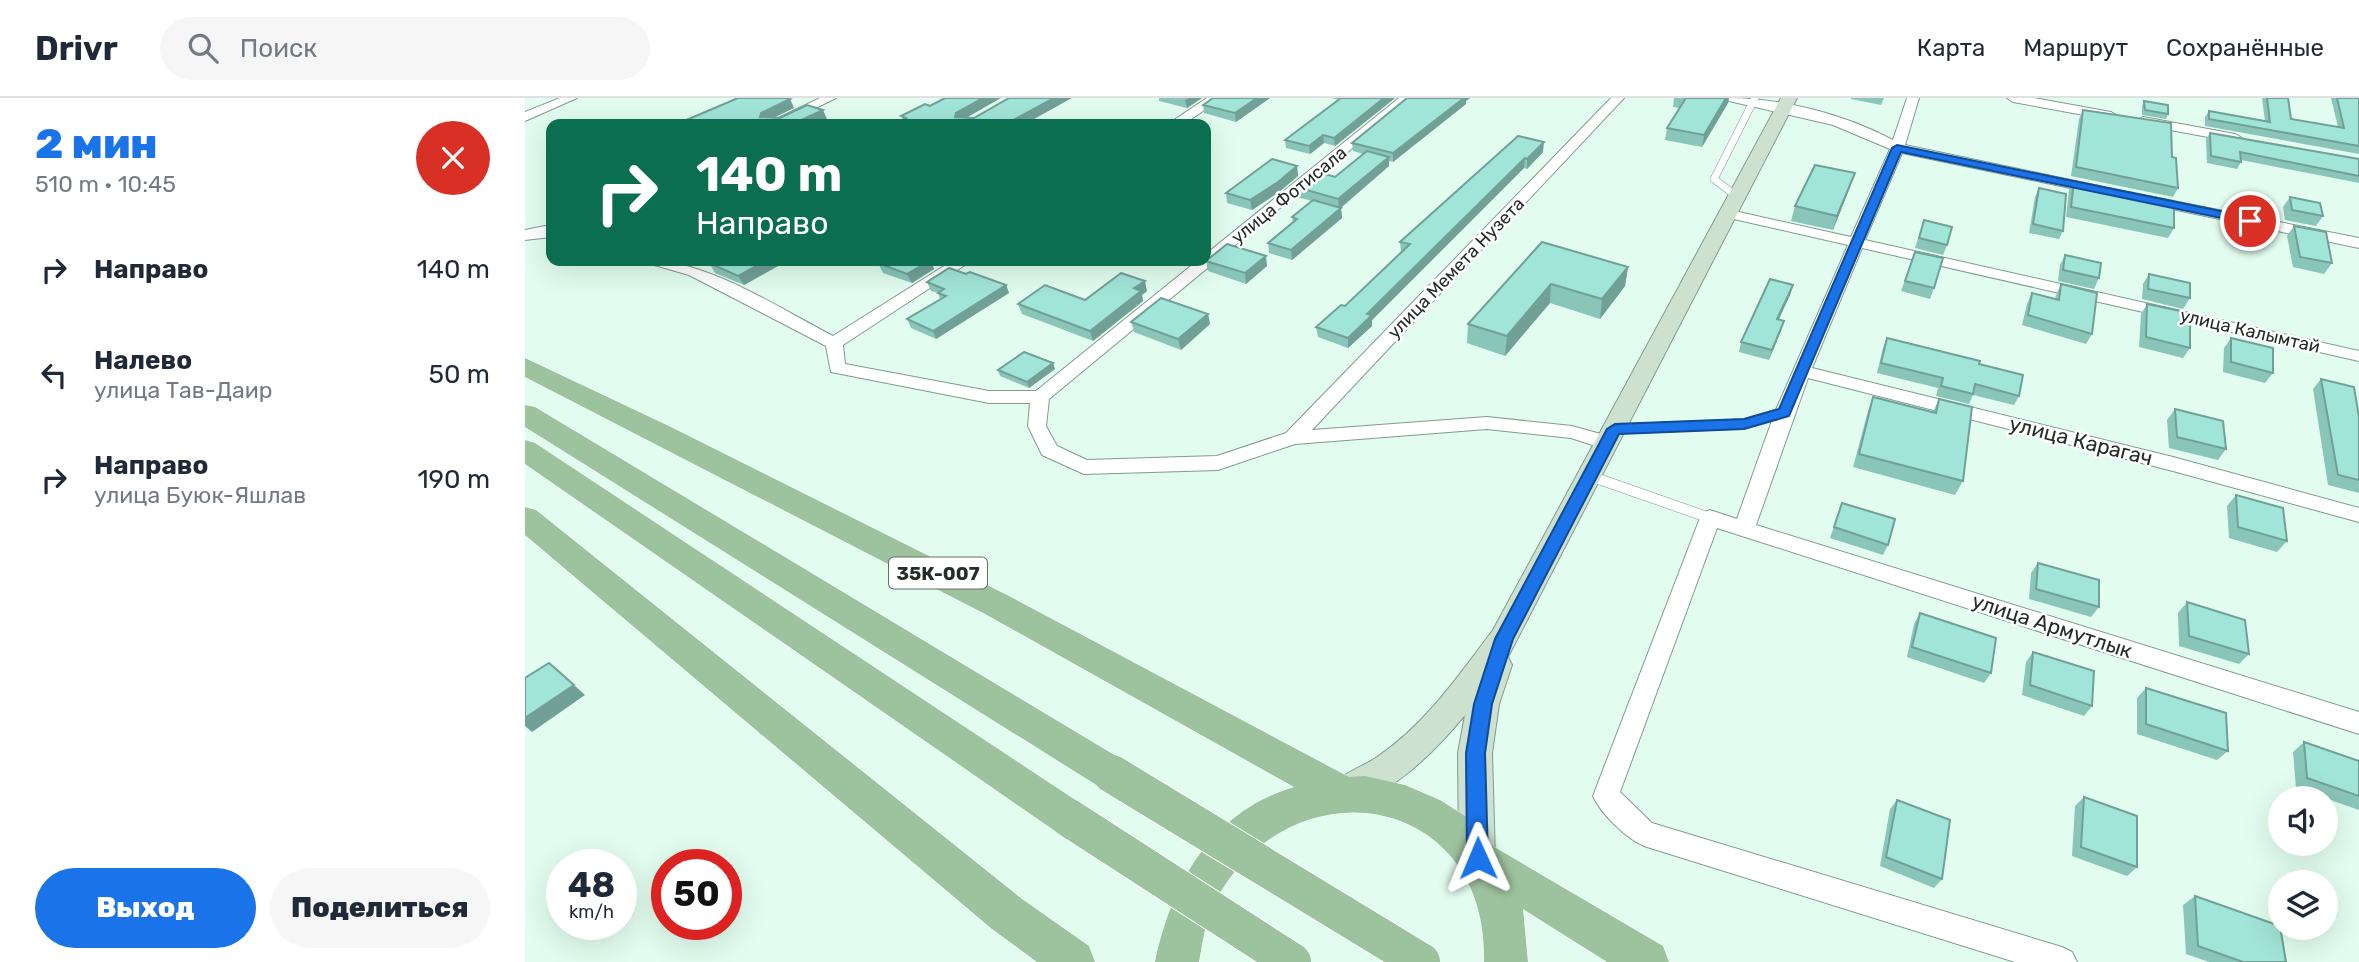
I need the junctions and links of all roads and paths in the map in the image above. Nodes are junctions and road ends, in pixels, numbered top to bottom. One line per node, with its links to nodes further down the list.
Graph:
1 (571, 98): 11 (street)
2 (830, 98): 12 (street)
3 (1216, 98): 13 (street)
4 (1408, 98): 21 (street, улица Фотисала)
5 (1618, 98): 35 (street, улица Мемета Нузета)
6 (1733, 98): 9 (street)
7 (1913, 98): 15 (street)
8 (2013, 98): 14 (street)
9 (1754, 100): 10 (street); 16 (lane)
10 (1787, 103): 15 (street); 16 (main road)
11 (525, 117)
12 (784, 119)
13 (1183, 119)
14 (2253, 141)
15 (1897, 148): 19 (street); 20 (street)
16 (1734, 206): 19 (street, улица Калымтай); 34 (main road)
17 (546, 230): 18 (street)
18 (525, 234)
19 (1858, 242): 28 (street, улица Калымтай); 30 (street)
20 (2359, 243)
21 (1211, 258)
22 (674, 266): 26 (street)
23 (706, 266): 26 (street)
24 (955, 266): 27 (street)
25 (1201, 266): 31 (street, улица Фотисала)
26 (695, 272): 27 (street)
27 (834, 343): 31 (street)
28 (2359, 356)
29 (525, 366): 44 (main road, 35К-007)
30 (1802, 371): 32 (street); 38 (street, улица Карагач)
31 (1040, 397): 35 (street)
32 (1784, 412): 34 (lane); 41 (street)
33 (525, 414): 49 (main road, bridge)
34 (1611, 436): 35 (street); 37 (main road)
35 (1293, 438)
36 (525, 450): 48 (main road, bridge)
37 (1590, 476): 40 (lane); 42 (main road)
38 (2359, 515)
39 (525, 518): 46 (main road)
40 (1710, 518): 41 (street, улица Армутлык); 52 (street)
41 (1744, 528): 43 (street, улица Армутлык)
42 (1504, 639): 44 (main road); 45 (main road)
43 (2359, 723)
44 (1344, 793): 45 (main road); 47 (main road)
45 (1478, 858): 50 (main road); 51 (main road)
46 (1073, 962)
47 (1177, 962)
48 (1292, 962)
49 (1421, 962)
50 (1506, 962)
51 (1647, 962)
52 (2062, 962)

